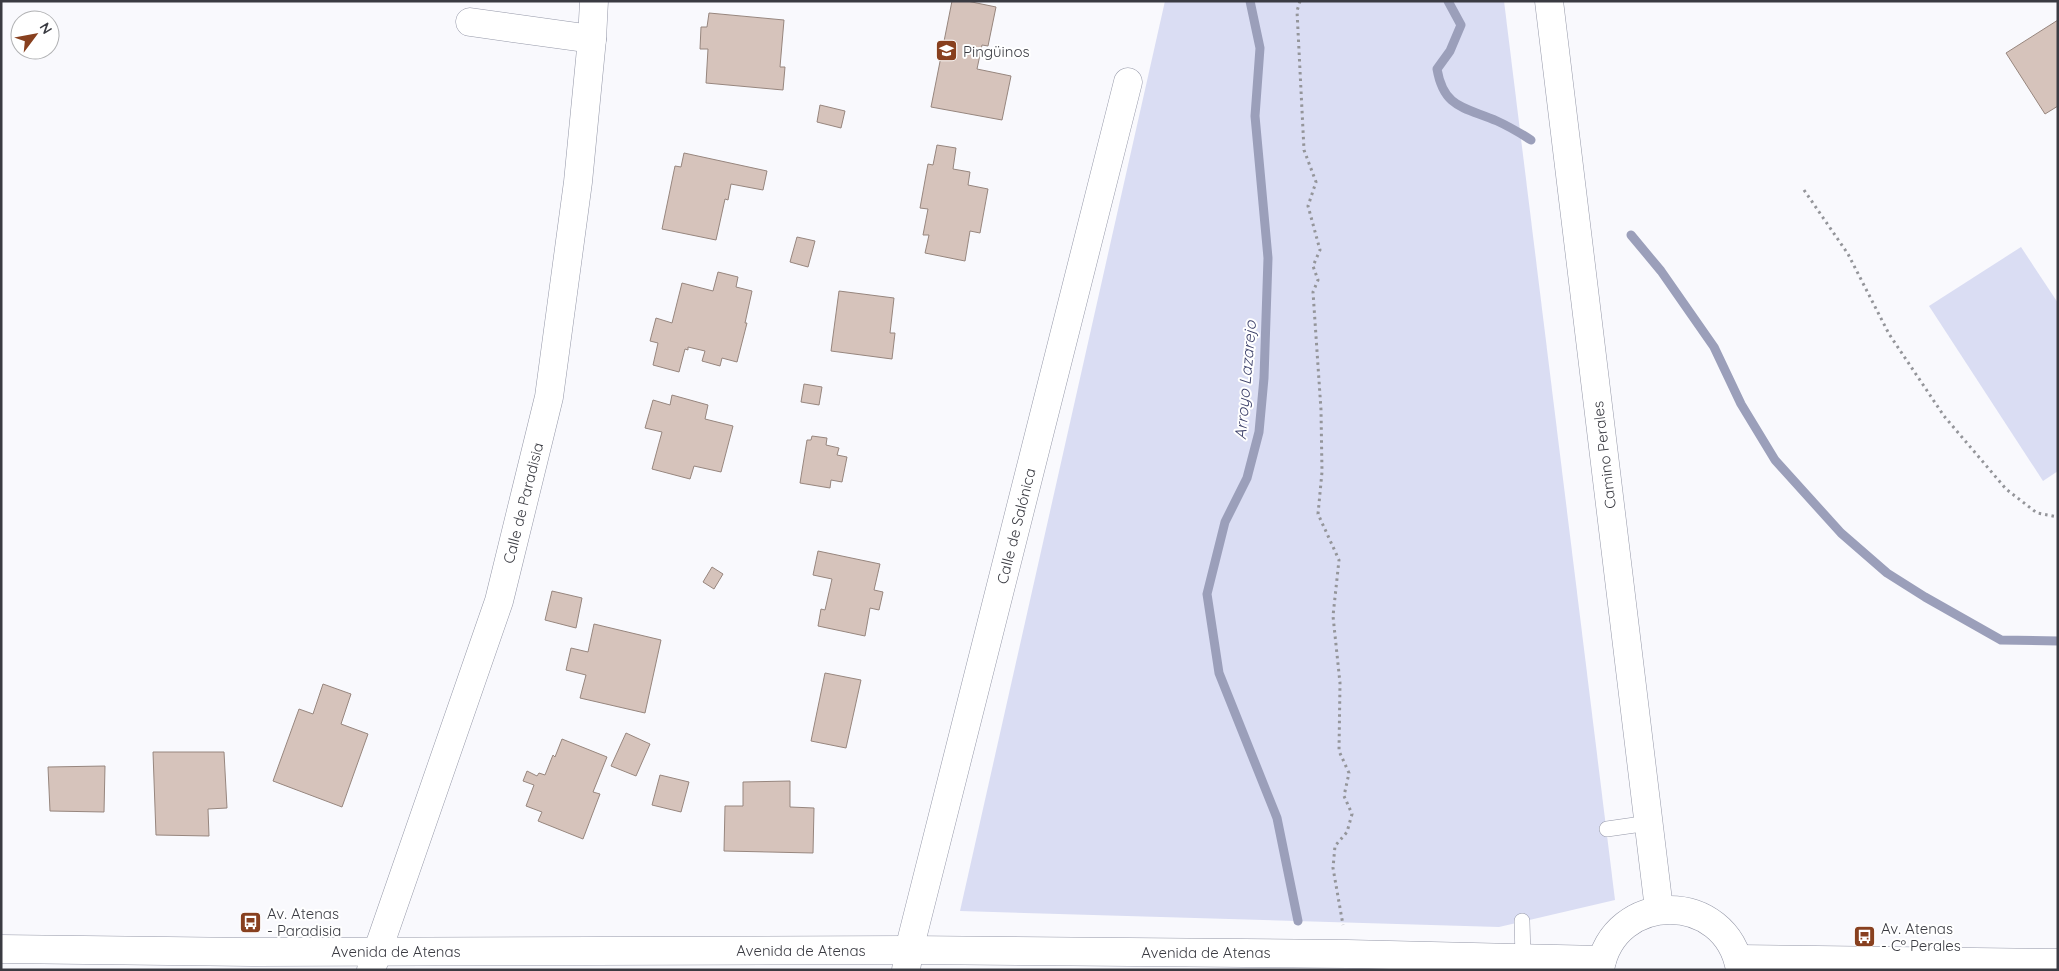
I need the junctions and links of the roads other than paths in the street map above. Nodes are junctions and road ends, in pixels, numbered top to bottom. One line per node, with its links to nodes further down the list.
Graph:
1 (594, 1): 4 (street, Calle de Paradisia)
2 (1549, 1): 6 (street, Camino Perales)
3 (470, 22): 4 (street)
4 (592, 39): 12 (street, Calle de Paradisia)
5 (1128, 82): 13 (street, Calle de Salónica)
6 (1649, 823): 7 (lane); 8 (street, Camino Perales)
7 (1607, 829)
8 (1659, 910): 15 (street); 16 (street)
9 (1522, 922): 11 (lane)
10 (1, 949): 12 (street, Avenida de Atenas)
11 (1523, 958): 13 (street, Avenida de Atenas); 16 (street, Avenida de Atenas)
12 (375, 960): 13 (street, Avenida de Atenas)
13 (907, 960)
14 (2058, 963): 15 (street)
15 (1739, 964)
16 (1601, 965)

